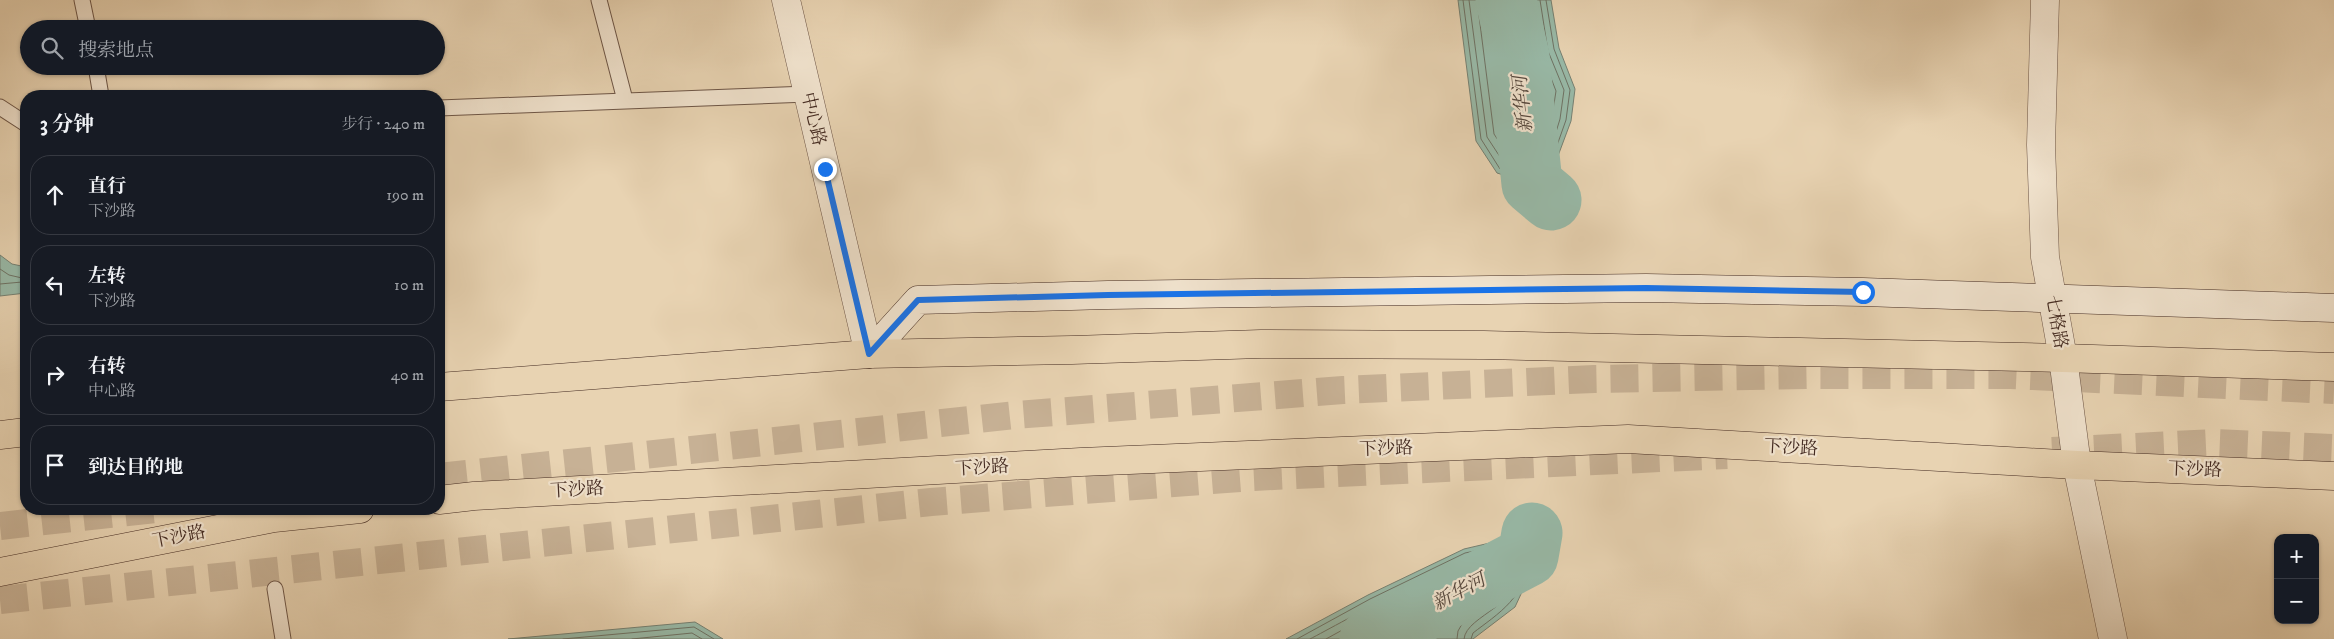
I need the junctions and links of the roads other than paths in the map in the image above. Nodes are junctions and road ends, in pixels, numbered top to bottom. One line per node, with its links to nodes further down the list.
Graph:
1 (82, 0): 5 (lane)
2 (599, 0): 9 (lane)
3 (786, 0): 8 (main road, 中心路)
4 (2045, 0): 13 (main road, 七格路)
5 (86, 20)
6 (98, 75): 7 (lane)
7 (100, 90)
8 (808, 94): 9 (lane); 15 (main road, 中心路)
9 (626, 100): 11 (lane)
10 (0, 107): 12 (lane)
11 (445, 108)
12 (20, 120)
13 (2052, 298): 14 (main road); 15 (main road); 16 (main road, 七格路)
14 (2334, 308)
15 (869, 354): 16 (main road); 18 (main road)
16 (2063, 358): 17 (main road); 21 (main road, 七格路)
17 (2334, 367)
18 (445, 387)
19 (20, 433): 20 (main road)
20 (0, 435)
21 (2077, 465): 22 (main road, 下沙路); 23 (main road, 下沙路); 28 (main road, 七格路)
22 (2334, 476)
23 (445, 499)
24 (303, 515): 25 (main road, 下沙路)
25 (0, 572)
26 (275, 589): 27 (lane)
27 (283, 639)
28 (2113, 639)

